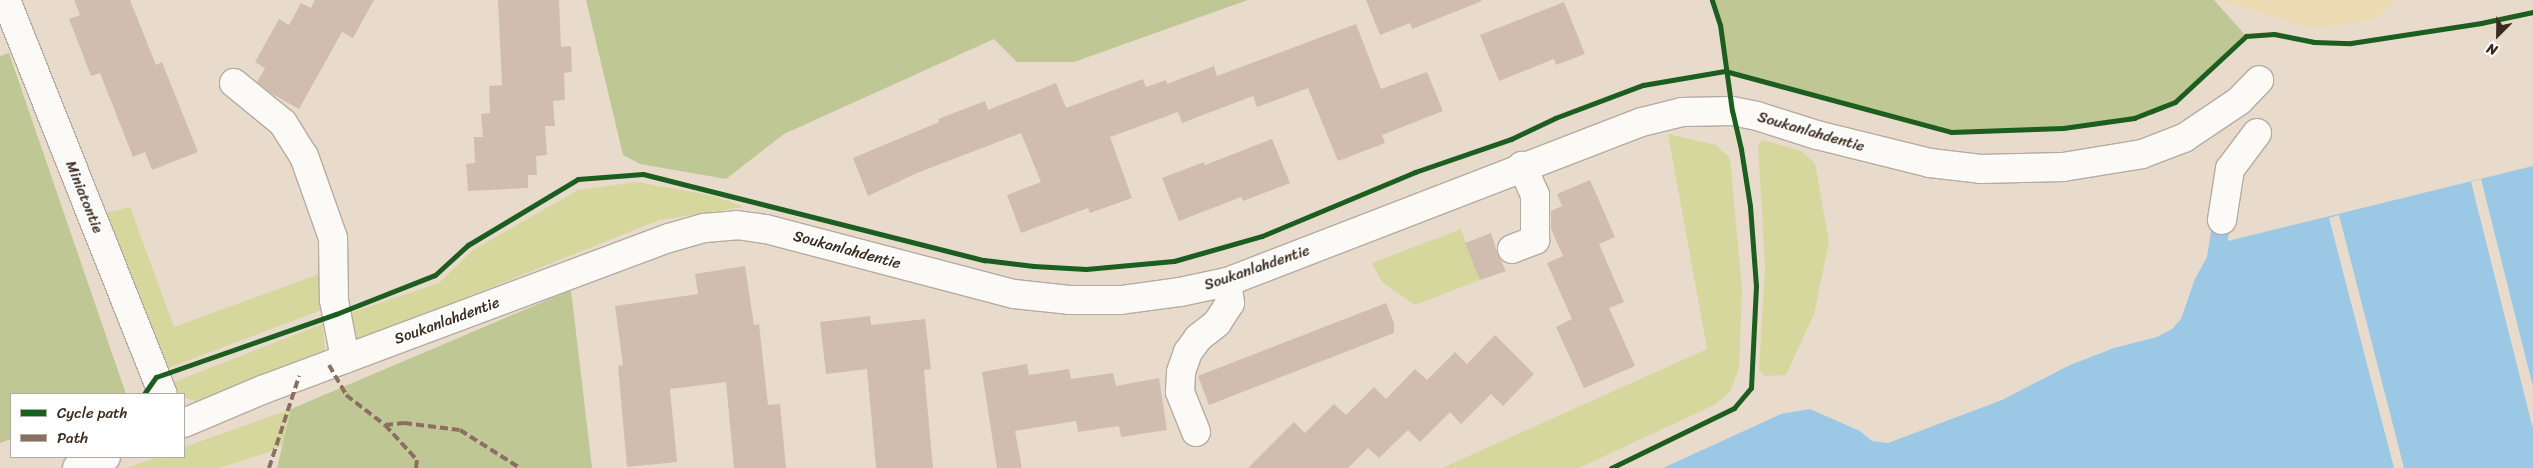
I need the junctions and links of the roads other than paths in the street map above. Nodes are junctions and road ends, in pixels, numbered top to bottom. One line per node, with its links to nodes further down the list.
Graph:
1 (6, 0): 10 (street, Miniatontie)
2 (2259, 80): 5 (street, Soukanlahdentie)
3 (234, 83): 9 (street)
4 (2257, 133): 6 (street)
5 (1522, 166): 7 (street); 8 (street, Soukanlahdentie)
6 (2222, 220)
7 (1512, 249)
8 (1227, 282): 9 (street, Soukanlahdentie); 12 (street)
9 (345, 359): 11 (street, Soukanlahdentie)
10 (163, 393)
11 (185, 423)
12 (1196, 432)
13 (103, 458): 14 (street)
14 (77, 468)

